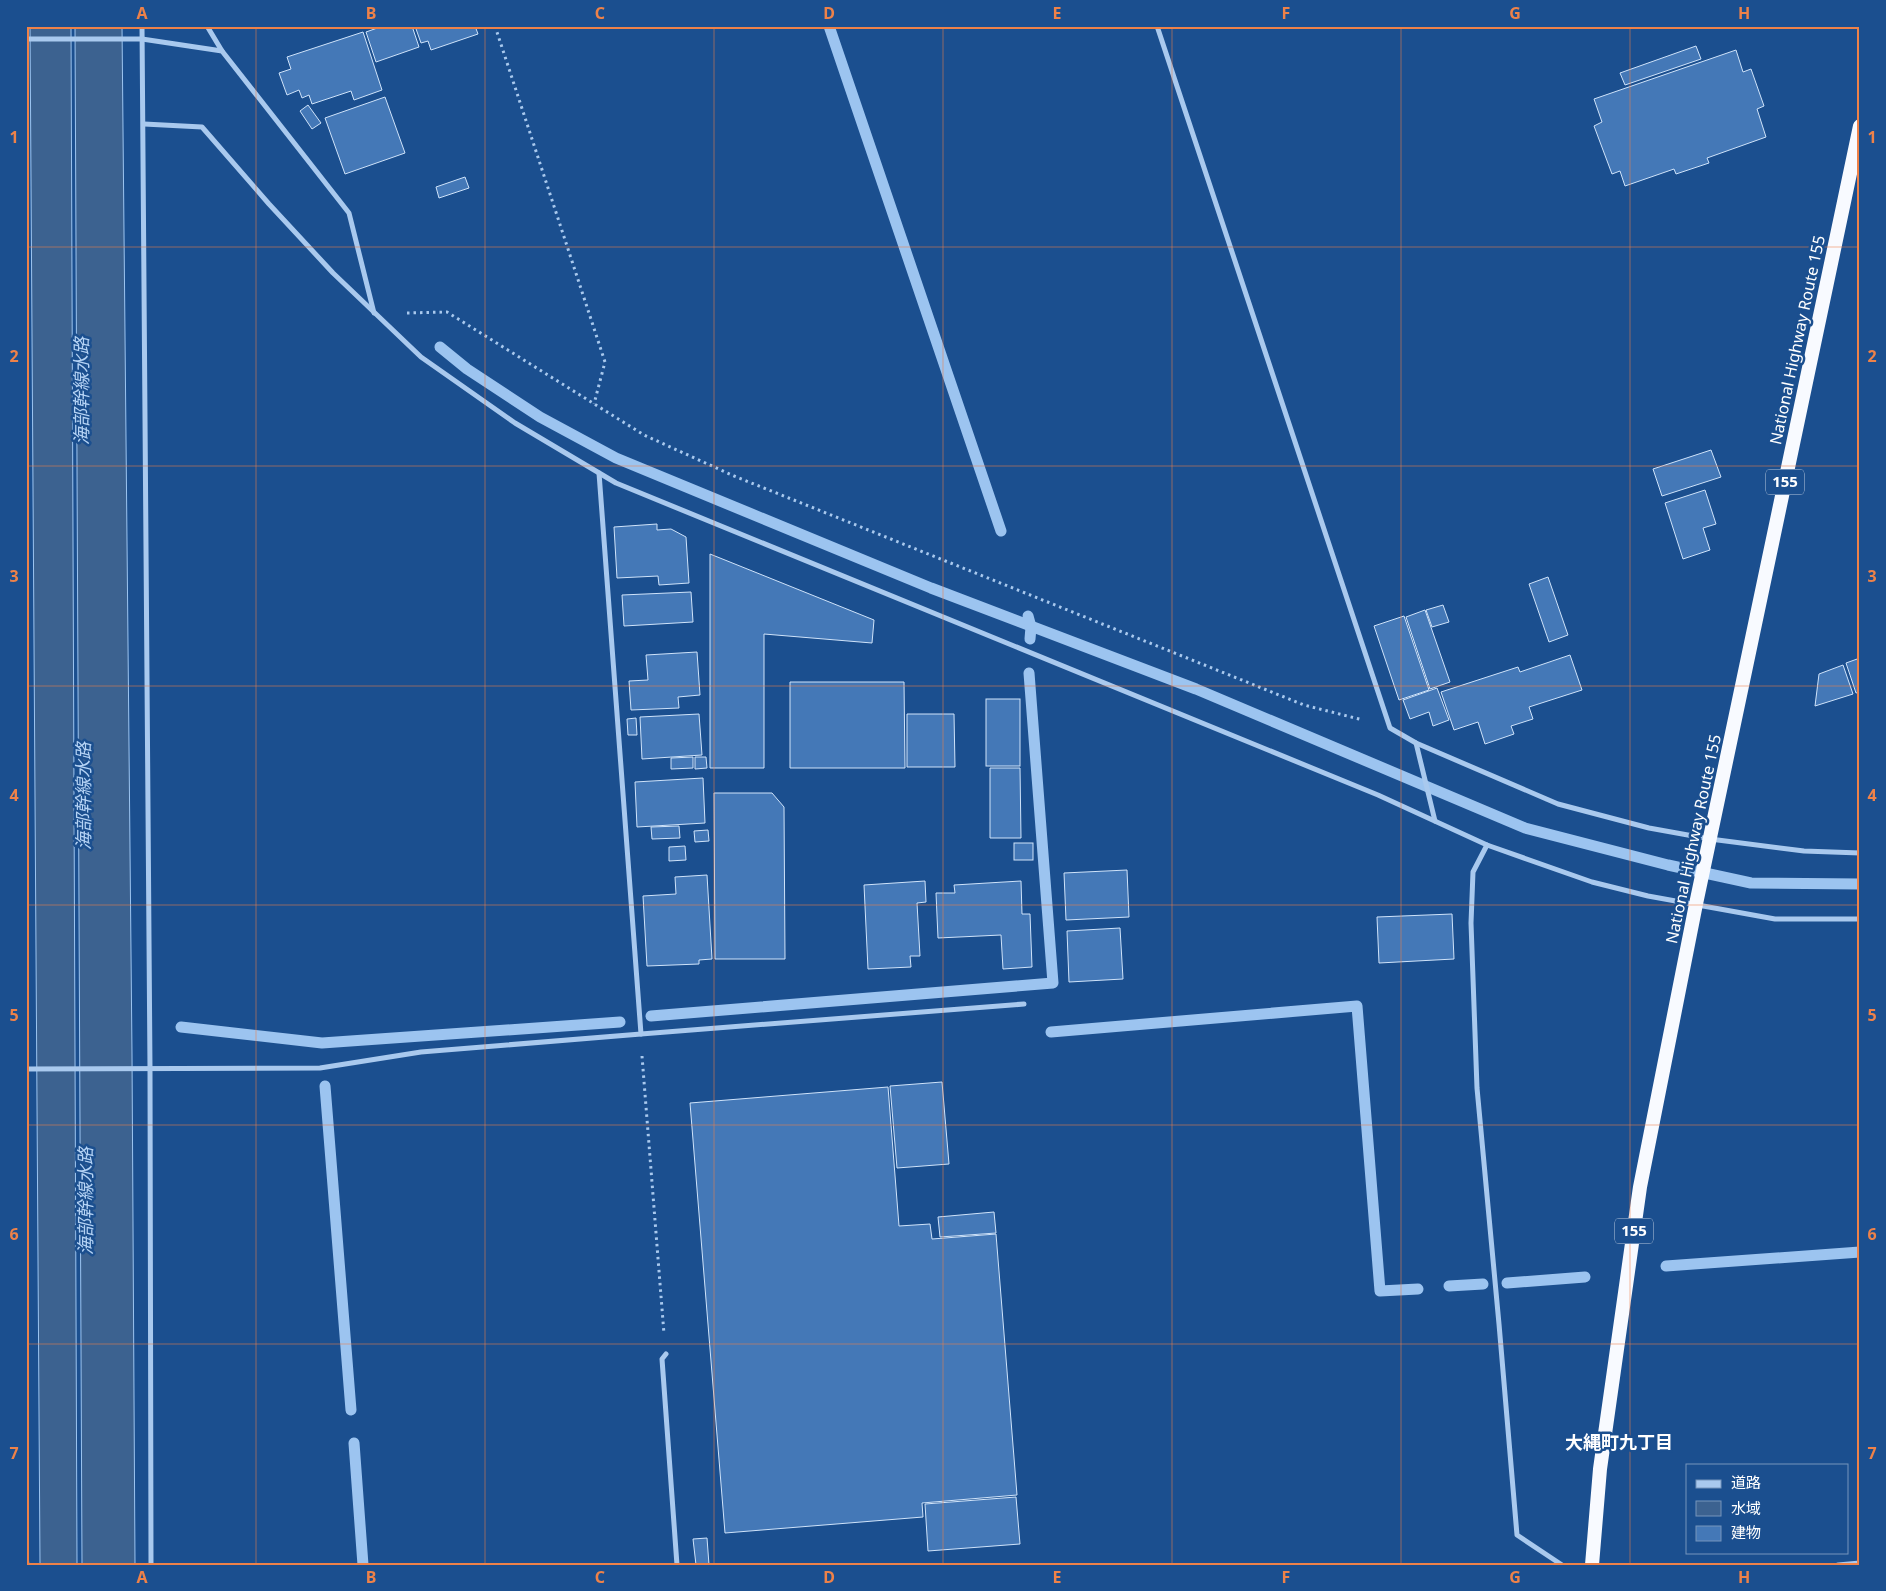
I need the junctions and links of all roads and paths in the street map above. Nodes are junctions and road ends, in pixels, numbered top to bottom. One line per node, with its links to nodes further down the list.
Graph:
1 (142, 26): 6 (street)
2 (207, 26): 7 (street)
3 (495, 26): 11 (path)
4 (1157, 26): 13 (street)
5 (26, 39): 6 (street)
6 (142, 39): 7 (street); 8 (street)
7 (222, 51): 10 (street)
8 (144, 124): 10 (street); 24 (street)
9 (1860, 126): 16 (highway, National Highway Route 155 / 155)
10 (374, 314): 11 (path); 12 (street)
11 (594, 404): 13 (path)
12 (599, 473): 15 (street); 22 (street)
13 (1390, 728): 14 (street)
14 (1416, 743): 15 (street); 16 (street)
15 (1435, 821): 17 (street)
16 (1710, 839): 18 (street); 19 (highway, National Highway Route 155 / 155)
17 (1487, 845): 19 (street); 31 (street)
18 (1860, 853)
19 (1697, 902): 20 (street); 32 (highway, National Highway Route 155 / 155)
20 (1860, 920)
21 (1024, 1004): 22 (street)
22 (641, 1034): 24 (street); 25 (path)
23 (26, 1069): 24 (street)
24 (150, 1069): 29 (street)
25 (666, 1354): 30 (street)
26 (26, 1557): 28 (street)
27 (1860, 1563): 33 (street)
28 (27, 1565)
29 (151, 1565)
30 (677, 1565)
31 (1562, 1565)
32 (1592, 1565)
33 (1838, 1565)

